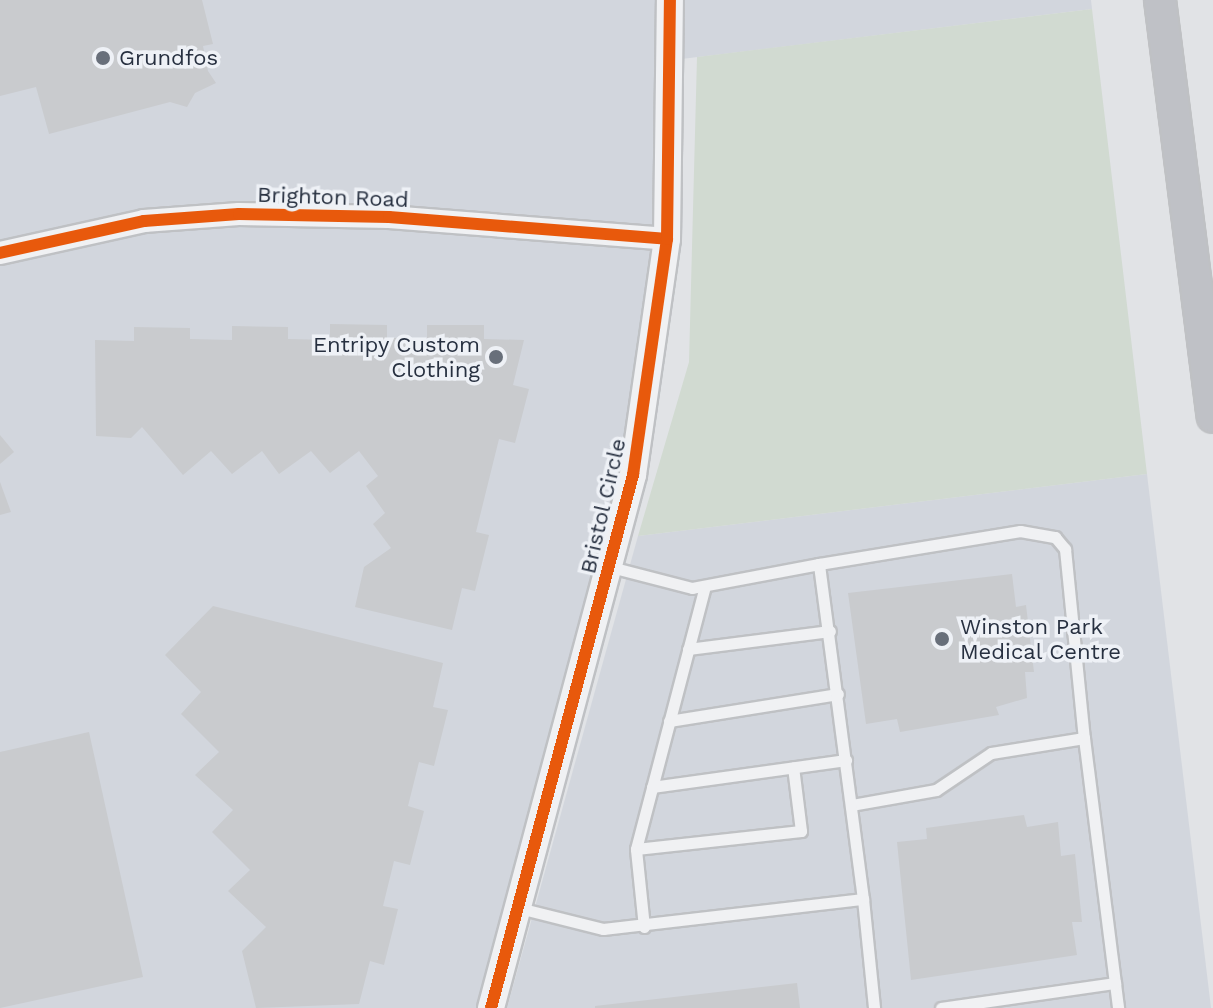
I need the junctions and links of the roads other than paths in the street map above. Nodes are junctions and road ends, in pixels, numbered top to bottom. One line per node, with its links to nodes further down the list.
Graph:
1 (670, 0): 3 (street, Bristol Circle)
2 (1160, 0): 5 (main road)
3 (667, 239): 4 (street, Brighton Road); 7 (street, Bristol Circle)
4 (0, 253)
5 (1213, 417)
6 (819, 564): 8 (lane); 9 (lane); 13 (lane)
7 (611, 567): 8 (lane); 20 (street, Bristol Circle)
8 (705, 586): 10 (lane)
9 (830, 631): 10 (lane); 11 (lane)
10 (688, 649): 12 (lane)
11 (838, 694): 12 (lane); 14 (lane)
12 (669, 721): 16 (lane)
13 (1084, 738): 17 (lane); 22 (lane)
14 (846, 760): 15 (lane); 17 (lane)
15 (793, 767): 16 (lane); 18 (lane)
16 (652, 787): 18 (lane)
17 (852, 805): 19 (lane)
18 (636, 849): 21 (lane)
19 (863, 899): 21 (lane); 24 (lane)
20 (519, 908): 21 (lane); 23 (street, Bristol Circle)
21 (644, 927)
22 (1115, 983): 25 (lane); 26 (lane)
23 (491, 1008)
24 (874, 1008)
25 (941, 1008)
26 (1118, 1008)

